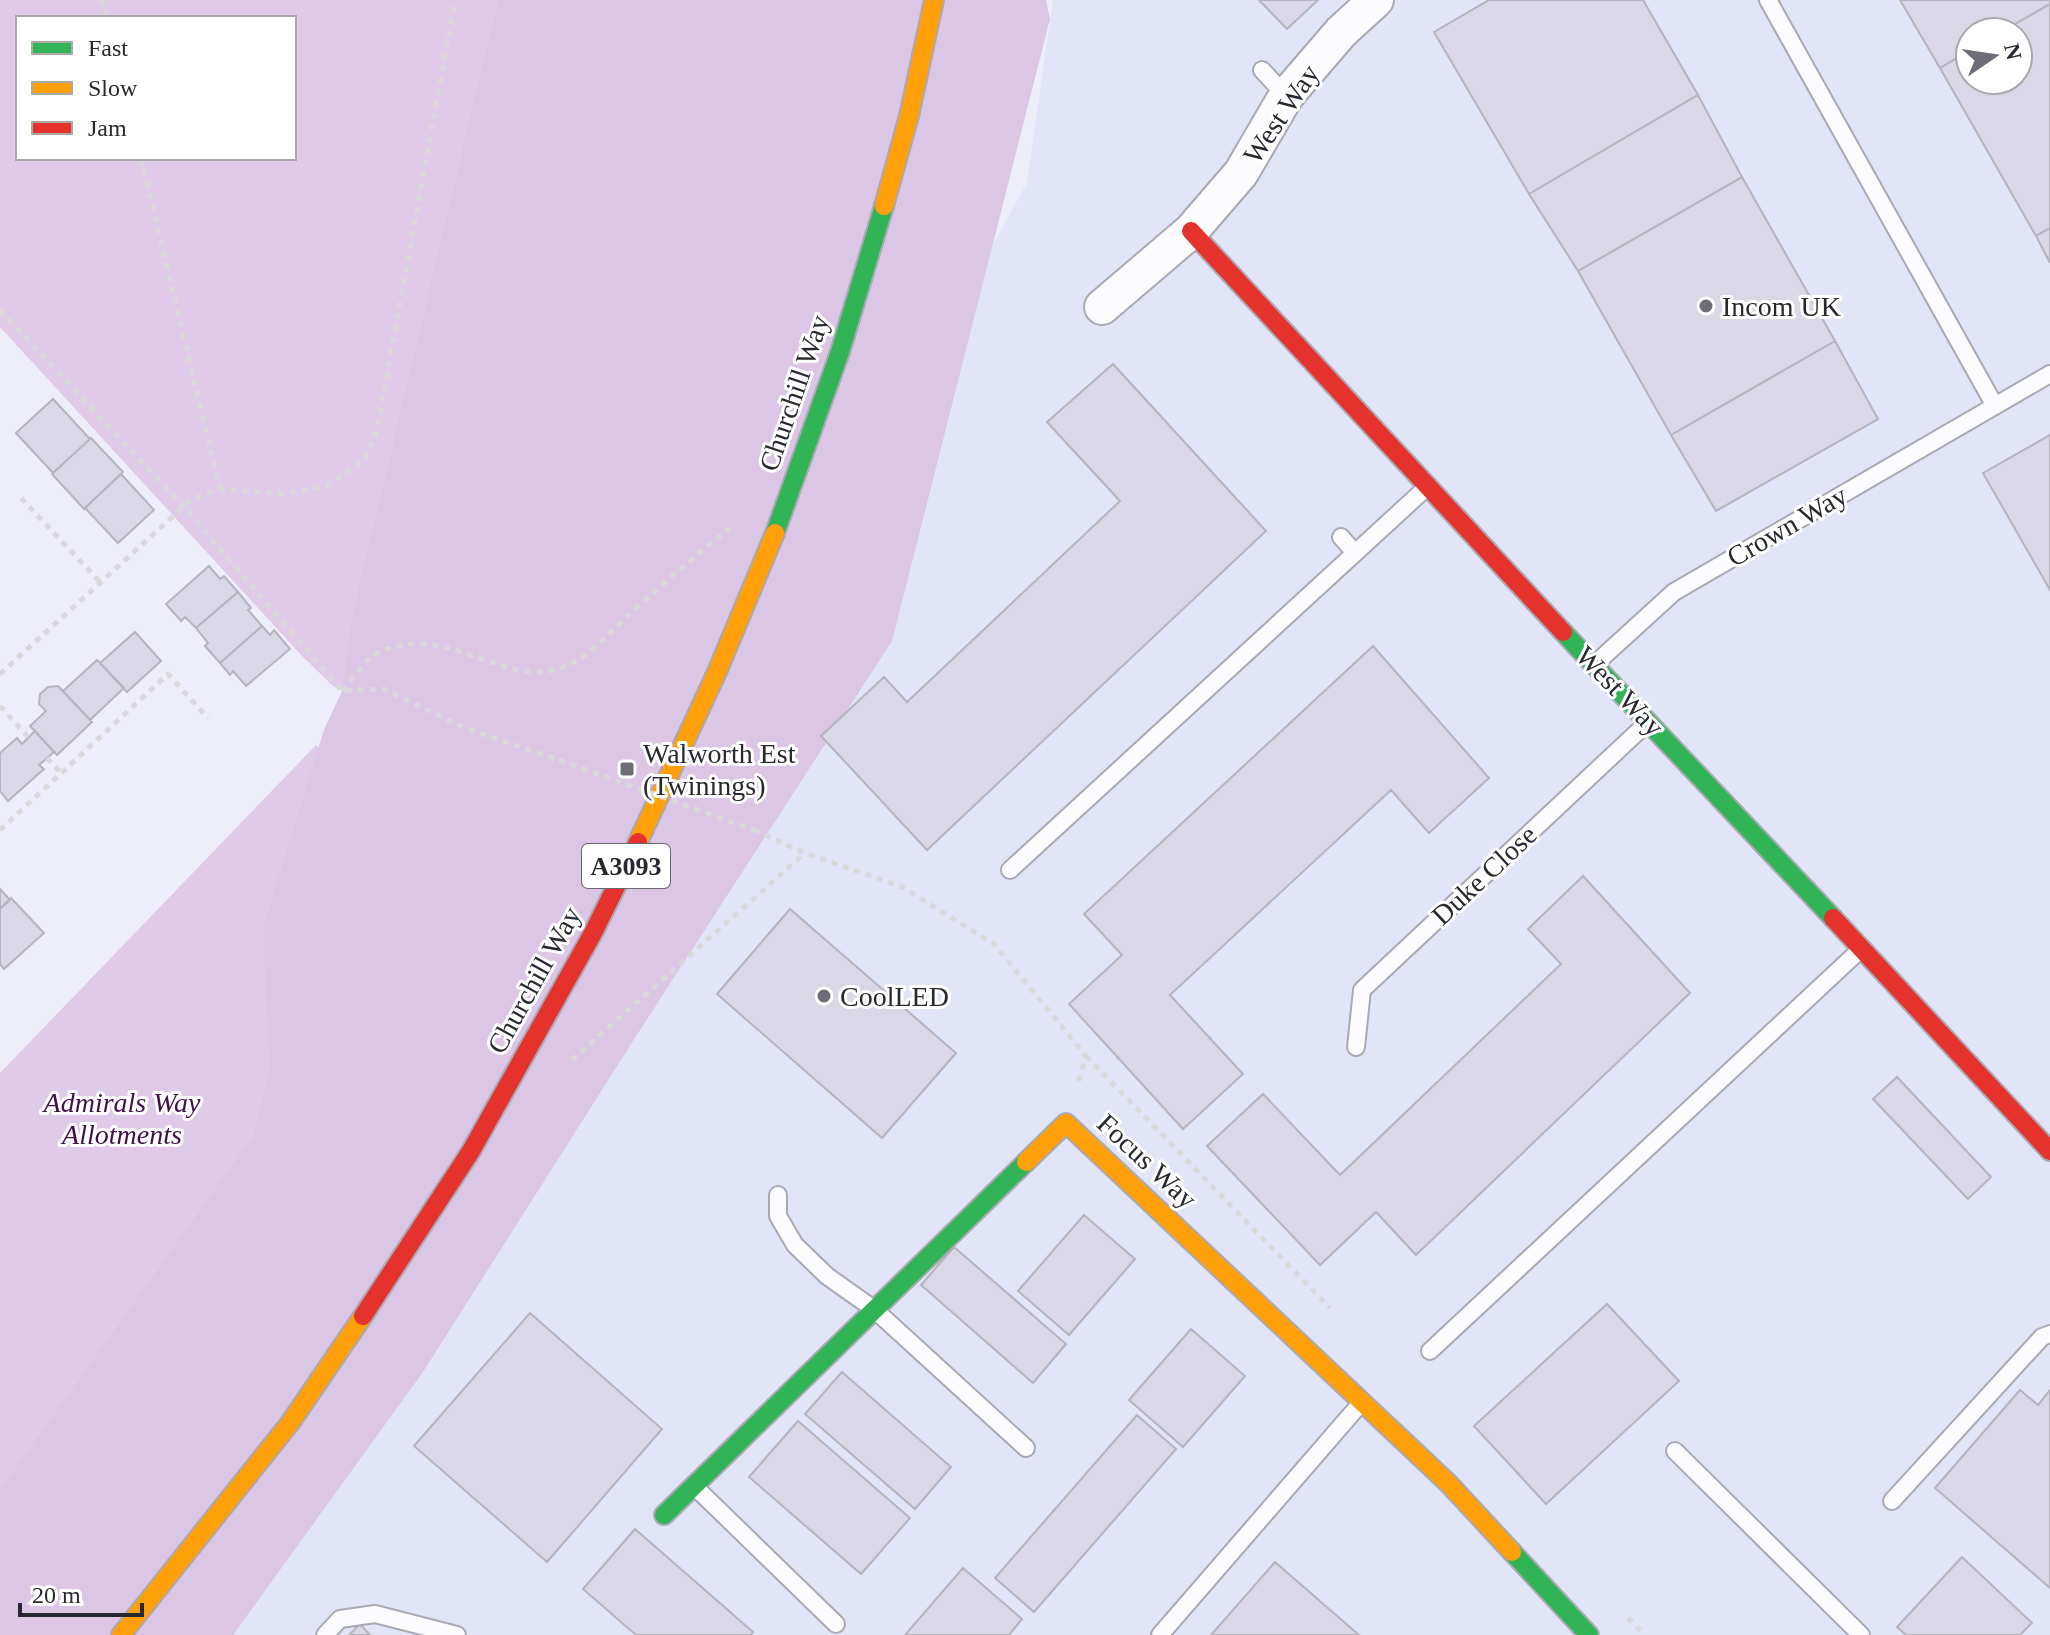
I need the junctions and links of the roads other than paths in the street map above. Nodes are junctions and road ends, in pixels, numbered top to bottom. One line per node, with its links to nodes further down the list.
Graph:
1 (934, 0): 30 (street, Churchill Way / A3093)
2 (1376, 0): 5 (street, West Way)
3 (1768, 0): 9 (lane)
4 (1262, 70): 5 (lane)
5 (1286, 96): 6 (street, West Way)
6 (1191, 231): 7 (street, West Way); 10 (street, West Way)
7 (1102, 307)
8 (2050, 374): 9 (lane, Crown Way)
9 (1995, 406): 13 (lane, Crown Way)
10 (1428, 486): 12 (lane); 13 (street, West Way)
11 (1341, 537): 12 (lane)
12 (1355, 553): 15 (lane)
13 (1594, 665): 14 (street, West Way)
14 (1649, 722): 16 (street, West Way); 17 (lane, Duke Close)
15 (1010, 870)
16 (1862, 948): 18 (street, West Way); 22 (lane)
17 (1356, 1047)
18 (2050, 1151)
19 (778, 1195): 20 (lane)
20 (875, 1310): 23 (street, Focus Way); 24 (lane); 26 (street, Focus Way)
21 (2050, 1334): 27 (lane)
22 (1430, 1351)
23 (1362, 1402): 33 (lane); 34 (street, Focus Way)
24 (1026, 1448)
25 (1675, 1451): 35 (lane)
26 (694, 1485): 28 (street, Focus Way); 29 (lane)
27 (1892, 1501)
28 (664, 1515)
29 (836, 1624)
30 (121, 1635)
31 (325, 1635): 32 (lane)
32 (457, 1635)
33 (1160, 1635)
34 (1589, 1635)
35 (1861, 1635)

